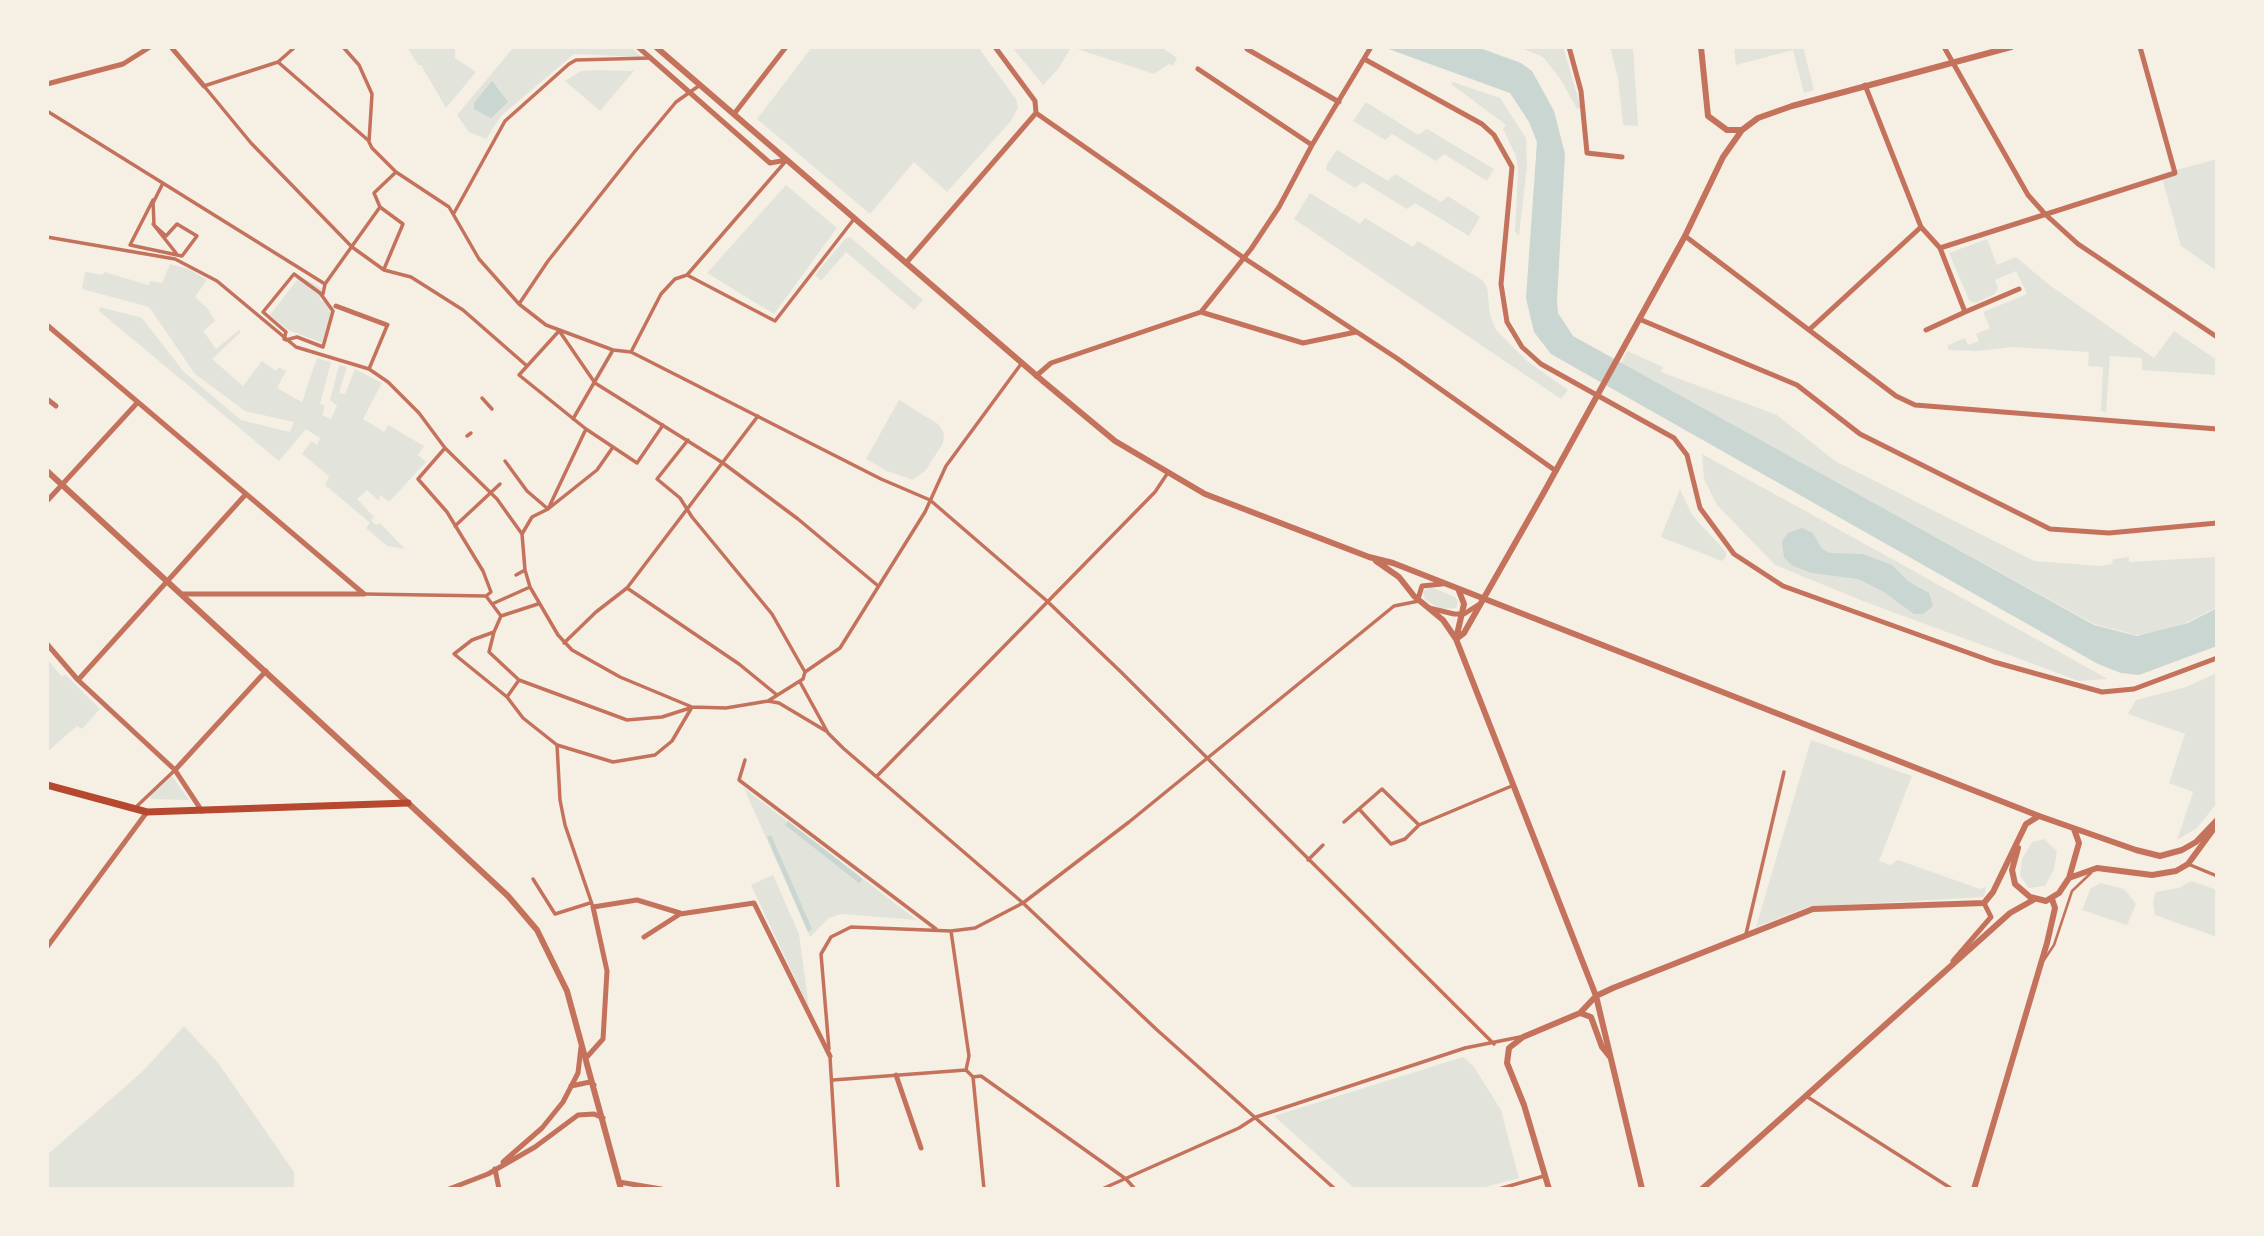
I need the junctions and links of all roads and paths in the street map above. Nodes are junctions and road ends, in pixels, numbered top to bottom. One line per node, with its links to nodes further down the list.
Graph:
1 (150, 47): 21 (street)
2 (171, 47): 24 (street)
3 (295, 47): 18 (street)
4 (343, 47): 30 (street)
5 (638, 47): 16 (street)
6 (656, 47): 22 (street)
7 (786, 47): 28 (street)
8 (995, 47): 27 (street)
9 (1371, 47): 17 (street)
10 (1569, 47): 32 (street)
11 (1701, 47): 29 (street)
12 (1944, 47): 19 (street)
13 (2011, 47): 19 (street)
14 (2140, 47): 39 (street)
15 (1247, 49): 25 (street)
16 (650, 58): 33 (street); 38 (street)
17 (1366, 60): 25 (street); 127 (street)
18 (278, 62): 24 (street); 30 (street)
19 (1951, 62): 23 (street); 39 (street)
20 (1198, 69): 31 (street)
21 (47, 84)
22 (699, 85): 28 (street); 53 (street)
23 (1865, 85): 29 (street); 41 (street)
24 (204, 86): 44 (street)
25 (1339, 102): 31 (street)
26 (47, 111): 35 (street)
27 (1036, 113): 47 (street); 48 (street)
28 (734, 114): 33 (street)
29 (1742, 130): 42 (street)
30 (369, 142): 34 (street)
31 (1311, 145): 47 (street)
32 (1622, 157)
33 (787, 160): 40 (street); 50 (street)
34 (396, 172): 37 (street); 38 (street)
35 (163, 183): 36 (street); 51 (street)
36 (153, 203): 46 (street); 46 (street); 46 (street)
37 (380, 206): 44 (street); 49 (street)
38 (454, 214): 53 (street)
39 (2045, 214): 45 (street); 64 (street)
40 (854, 219): 48 (street); 50 (street)
41 (1921, 227): 45 (street); 60 (street)
42 (1685, 236): 57 (street); 60 (street)
43 (47, 237): 46 (street)
44 (352, 247): 49 (street); 51 (street)
45 (1940, 248): 56 (street)
46 (176, 256): 65 (street)
47 (1244, 258): 55 (street); 63 (street)
48 (906, 264): 68 (street)
49 (384, 270): 69 (street)
50 (687, 275): 67 (street)
51 (325, 284): 54 (street)
52 (2020, 289): 56 (street)
53 (519, 304): 62 (street)
54 (336, 306): 59 (street)
55 (1201, 312): 63 (street); 71 (street)
56 (1965, 312): 61 (street)
57 (1639, 319): 89 (street); 99 (street)
58 (47, 325): 75 (street)
59 (387, 325): 70 (street)
60 (1811, 329): 82 (street)
61 (1926, 330)
62 (559, 331): 66 (street); 69 (street); 72 (street)
63 (1356, 332): 89 (street)
64 (2216, 335)
65 (285, 340): 65 (street); 70 (street)
66 (614, 351): 67 (street); 72 (street)
67 (631, 352): 78 (street)
68 (1021, 364): 71 (street); 95 (street)
69 (527, 366): 79 (street)
70 (369, 369): 85 (street)
71 (1036, 376): 90 (street)
72 (595, 383): 79 (street); 80 (street)
73 (482, 398): 77 (street)
74 (47, 399): 76 (street)
75 (138, 402): 92 (street); 93 (street)
76 (56, 407)
77 (492, 409)
78 (758, 416): 87 (street); 95 (street)
79 (573, 419): 81 (street)
80 (664, 424): 83 (street); 84 (street)
81 (586, 429): 84 (street); 97 (street)
82 (2217, 429)
83 (688, 439): 87 (street); 98 (street)
84 (613, 447): 97 (street)
85 (445, 448): 94 (street); 100 (street)
86 (505, 461): 97 (street)
87 (723, 463): 98 (street); 106 (street)
88 (47, 471): 92 (street)
89 (1556, 471): 114 (street)
90 (1167, 474): 102 (street); 115 (street)
91 (500, 484): 94 (street)
92 (62, 485): 96 (street); 105 (street)
93 (246, 494): 105 (street); 113 (street)
94 (492, 494): 100 (street); 101 (street)
95 (930, 500): 106 (street); 115 (street)
96 (47, 501)
97 (548, 509): 101 (street)
98 (687, 509): 109 (street); 129 (street)
99 (2217, 523)
100 (455, 526): 111 (street)
101 (522, 534): 103 (street)
102 (1374, 559): 107 (street); 116 (street)
103 (525, 570): 104 (street); 108 (street)
104 (516, 575)
105 (167, 582): 112 (street); 130 (street)
106 (877, 585): 129 (street)
107 (1448, 585): 110 (street); 116 (street)
108 (530, 587): 117 (street); 118 (street)
109 (627, 587): 125 (street); 133 (street)
110 (1456, 588): 114 (street); 121 (street)
111 (491, 592): 113 (street); 117 (street)
112 (180, 594): 113 (street); 128 (street)
113 (365, 594)
114 (1482, 598): 119 (street); 151 (street)
115 (1047, 601): 139 (street); 143 (street)
116 (1419, 601): 120 (street); 139 (street)
117 (492, 604): 122 (street)
118 (538, 604): 122 (street); 125 (street)
119 (1478, 606): 121 (street); 124 (street)
120 (1429, 608): 121 (street); 124 (street)
121 (1461, 614): 124 (street)
122 (500, 618): 123 (street)
123 (494, 632): 131 (street); 134 (street)
124 (1456, 639): 145 (street)
125 (564, 643): 136 (street)
126 (47, 644): 130 (street)
127 (2217, 658)
128 (266, 671): 141 (street); 146 (street)
129 (805, 672): 132 (street)
130 (78, 680): 141 (street)
131 (519, 680): 134 (street); 136 (street)
132 (800, 682): 133 (street); 137 (street)
133 (777, 695): 135 (street)
134 (506, 697): 138 (street)
135 (768, 701): 136 (street); 137 (street)
136 (692, 707): 138 (street)
137 (828, 733): 143 (street)
138 (557, 745): 168 (street)
139 (1206, 757): 158 (street); 166 (street)
140 (745, 760): 170 (street)
141 (175, 770): 147 (street); 149 (street)
142 (1784, 772): 173 (street)
143 (877, 776): 166 (street)
144 (47, 785): 147 (main road)
145 (1514, 785): 154 (street); 177 (street)
146 (408, 803): 149 (main road); 180 (street)
147 (133, 810): 150 (main road)
148 (1360, 810): 152 (street); 154 (street); 154 (street)
149 (202, 811): 150 (main road)
150 (147, 812): 174 (street)
151 (2039, 816): 155 (street); 156 (street)
152 (1344, 822)
153 (2217, 822): 155 (street); 159 (street)
154 (1419, 825)
155 (2074, 829): 162 (street)
156 (2022, 833): 164 (street); 167 (street)
157 (1323, 845): 158 (street)
158 (1308, 860): 181 (street)
159 (2188, 864): 160 (street); 161 (street)
160 (2106, 867): 162 (street); 175 (lane)
161 (2217, 876)
162 (2069, 878): 165 (street)
163 (533, 879): 168 (street)
164 (2035, 899): 165 (street); 176 (street)
165 (2052, 899): 175 (street)
166 (1023, 903): 171 (street); 192 (street)
167 (1984, 903): 173 (street); 176 (street)
168 (591, 905): 169 (street); 183 (street)
169 (680, 914): 172 (street); 182 (street)
170 (937, 930): 171 (street); 182 (street)
171 (951, 931): 185 (street)
172 (644, 937)
173 (1745, 937): 177 (street)
174 (47, 947)
175 (2042, 963): 212 (street)
176 (1947, 969): 191 (street)
177 (1596, 996): 178 (street); 184 (street)
178 (1580, 1013): 179 (street); 184 (street)
179 (1523, 1037): 181 (street); 196 (street)
180 (582, 1040): 183 (street); 190 (street)
181 (1494, 1044): 192 (street)
182 (830, 1056): 188 (street)
183 (586, 1058): 189 (street)
184 (1612, 1060): 209 (street)
185 (966, 1070): 186 (street); 187 (street)
186 (896, 1075): 188 (street); 194 (street)
187 (974, 1077): 197 (street); 203 (street)
188 (833, 1080): 202 (street)
189 (594, 1085): 190 (street); 193 (street)
190 (571, 1086): 195 (street)
191 (1806, 1096): 210 (street); 211 (street)
192 (1256, 1117): 197 (street); 206 (street)
193 (603, 1118): 195 (street); 198 (street)
194 (921, 1148)
195 (495, 1169): 199 (street); 200 (street)
196 (1546, 1176): 207 (street); 208 (street)
197 (1126, 1179): 204 (street); 205 (street)
198 (620, 1185): 201 (street)
199 (449, 1189)
200 (499, 1189)
201 (661, 1189)
202 (838, 1189)
203 (984, 1189)
204 (1102, 1189)
205 (1135, 1189)
206 (1335, 1189)
207 (1499, 1189)
208 (1549, 1189)
209 (1642, 1189)
210 (1702, 1189)
211 (1952, 1189)
212 (1974, 1189)

